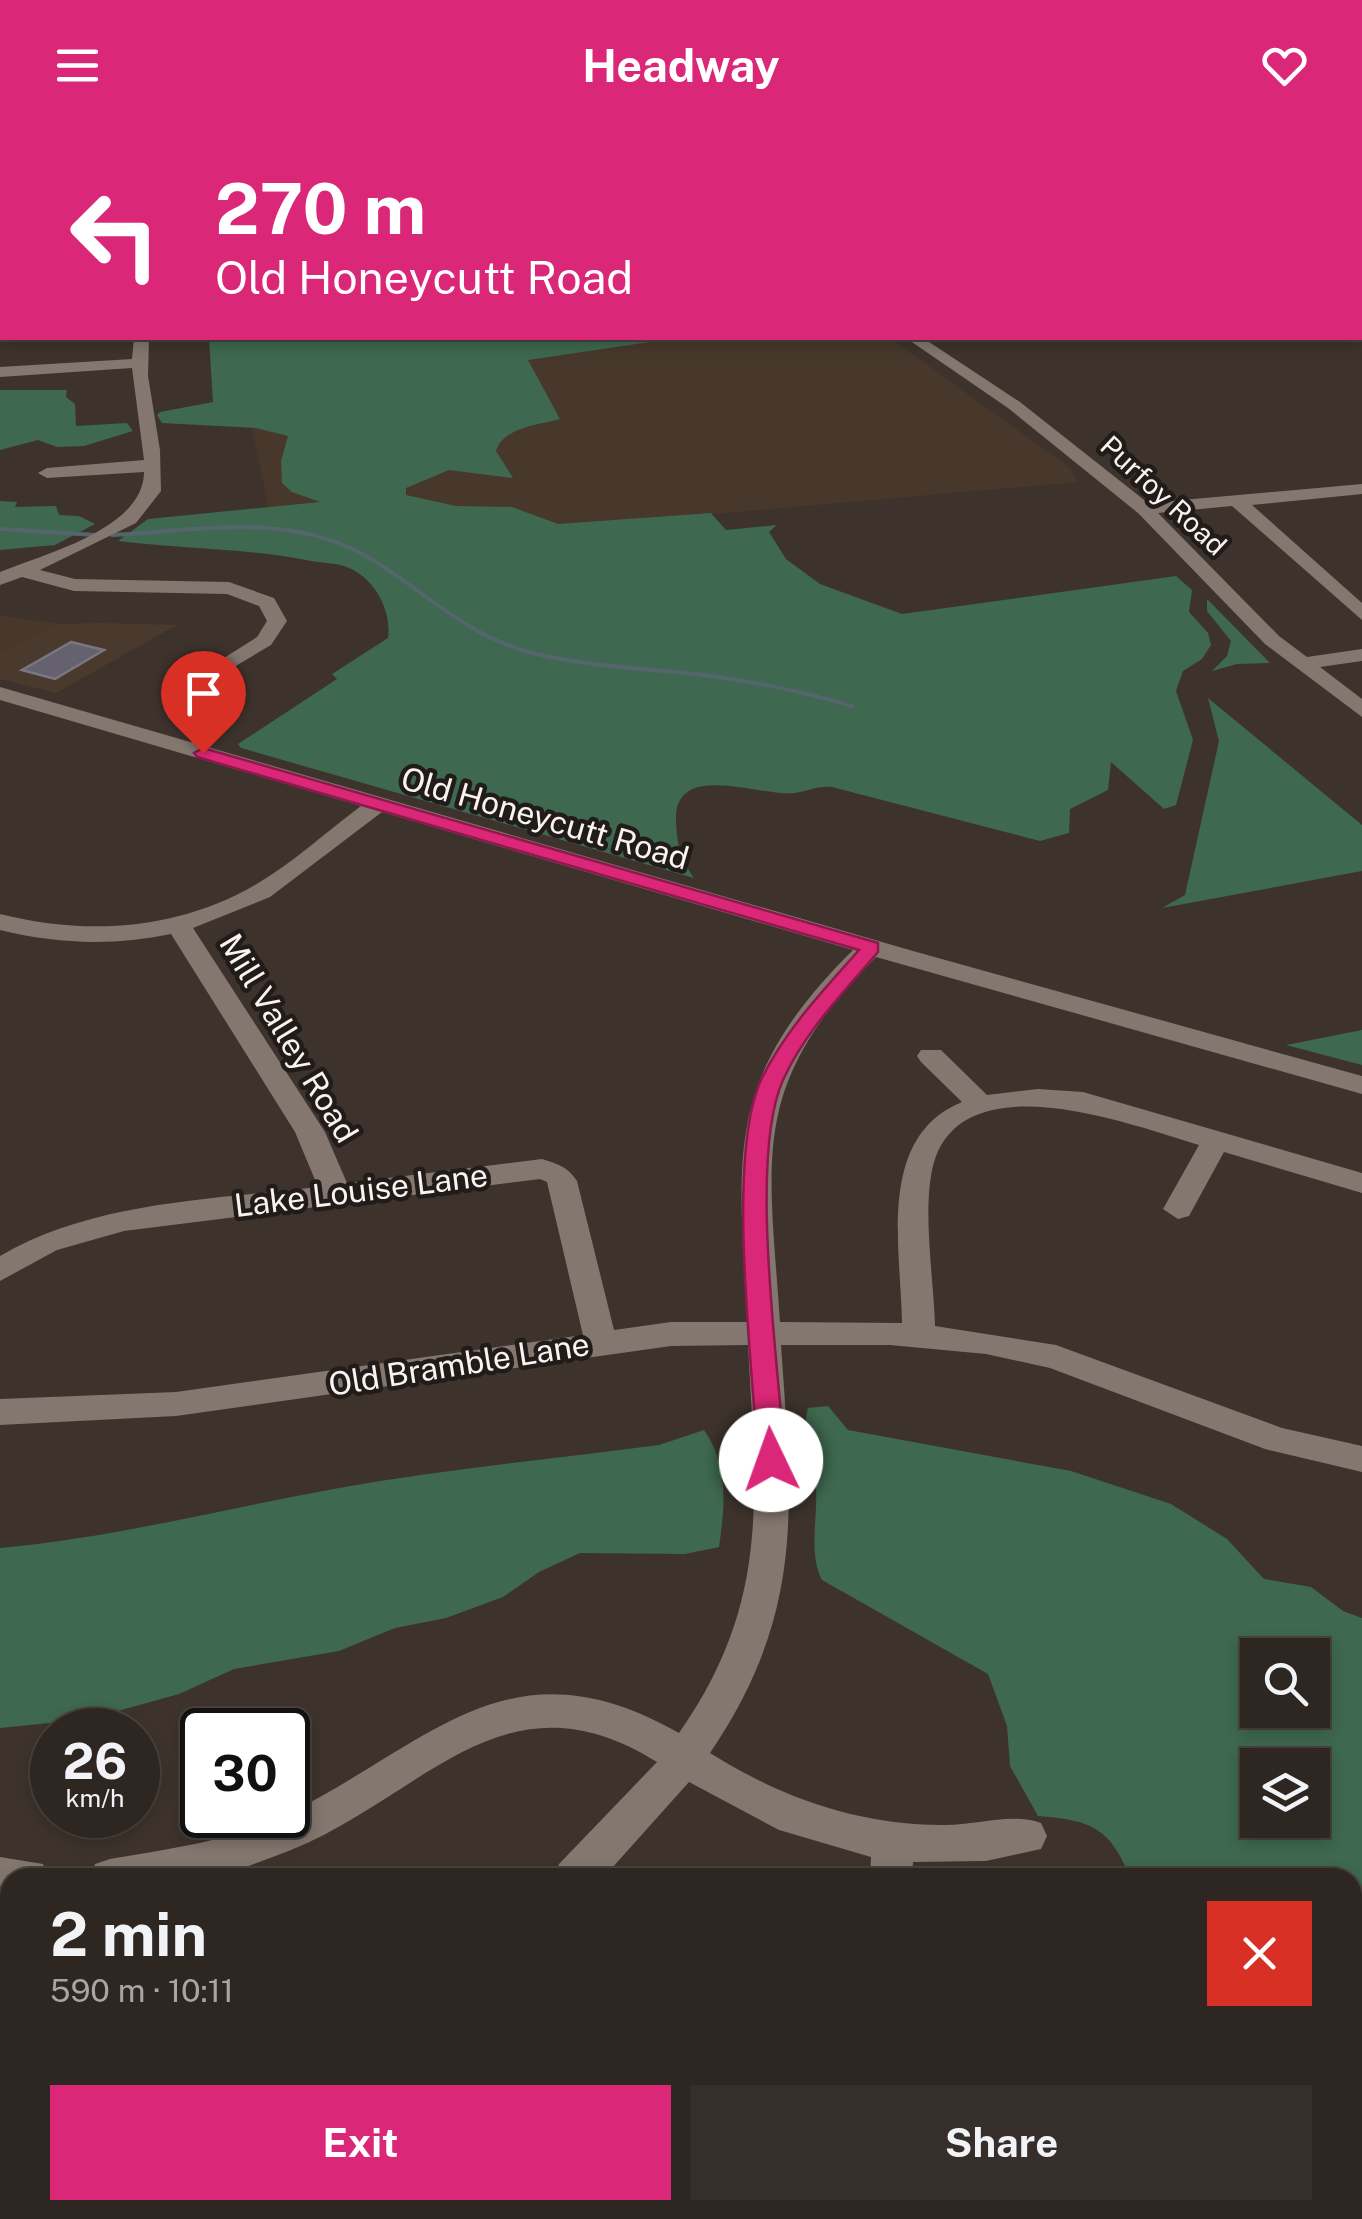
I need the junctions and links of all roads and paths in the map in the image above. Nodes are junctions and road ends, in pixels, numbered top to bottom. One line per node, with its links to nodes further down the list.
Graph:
1 (141, 340): 3 (street)
2 (917, 340): 9 (street, Purfoy Road)
3 (138, 363): 4 (street); 5 (street)
4 (0, 372)
5 (151, 465): 6 (street); 10 (street)
6 (47, 473)
7 (1362, 489): 8 (street)
8 (1237, 500): 9 (street); 11 (street)
9 (1144, 509): 13 (street, Purfoy Road)
10 (10, 574): 14 (street)
11 (1362, 614)
12 (1362, 655): 13 (street)
13 (1300, 664): 16 (street, Purfoy Road)
14 (212, 674)
15 (0, 693): 17 (street, Old Honeycutt Road)
16 (1362, 710)
17 (378, 804): 19 (street); 20 (street, Old Honeycutt Road)
18 (0, 922): 19 (street)
19 (177, 923): 26 (street, Mill Valley Road)
20 (871, 948): 22 (street, Old Honeycutt Road); 29 (street)
21 (931, 1056): 23 (street)
22 (1362, 1085)
23 (980, 1105): 24 (street); 30 (street)
24 (1217, 1139): 25 (street); 27 (street)
25 (1362, 1182)
26 (336, 1192): 28 (street, Lake Louise Lane); 31 (street, Lake Louise Lane)
27 (1178, 1209)
28 (0, 1270)
29 (764, 1333): 30 (street, Old Bramble Lane); 31 (street, Old Bramble Lane); 34 (street)
30 (919, 1334): 33 (street, Old Bramble Lane)
31 (601, 1343): 32 (street, Old Bramble Lane)
32 (0, 1412)
33 (1362, 1459)
34 (686, 1758): 36 (street); 37 (street); 38 (street)
35 (1026, 1836): 36 (street)
36 (892, 1861)
37 (168, 1868)
38 (583, 1868)

